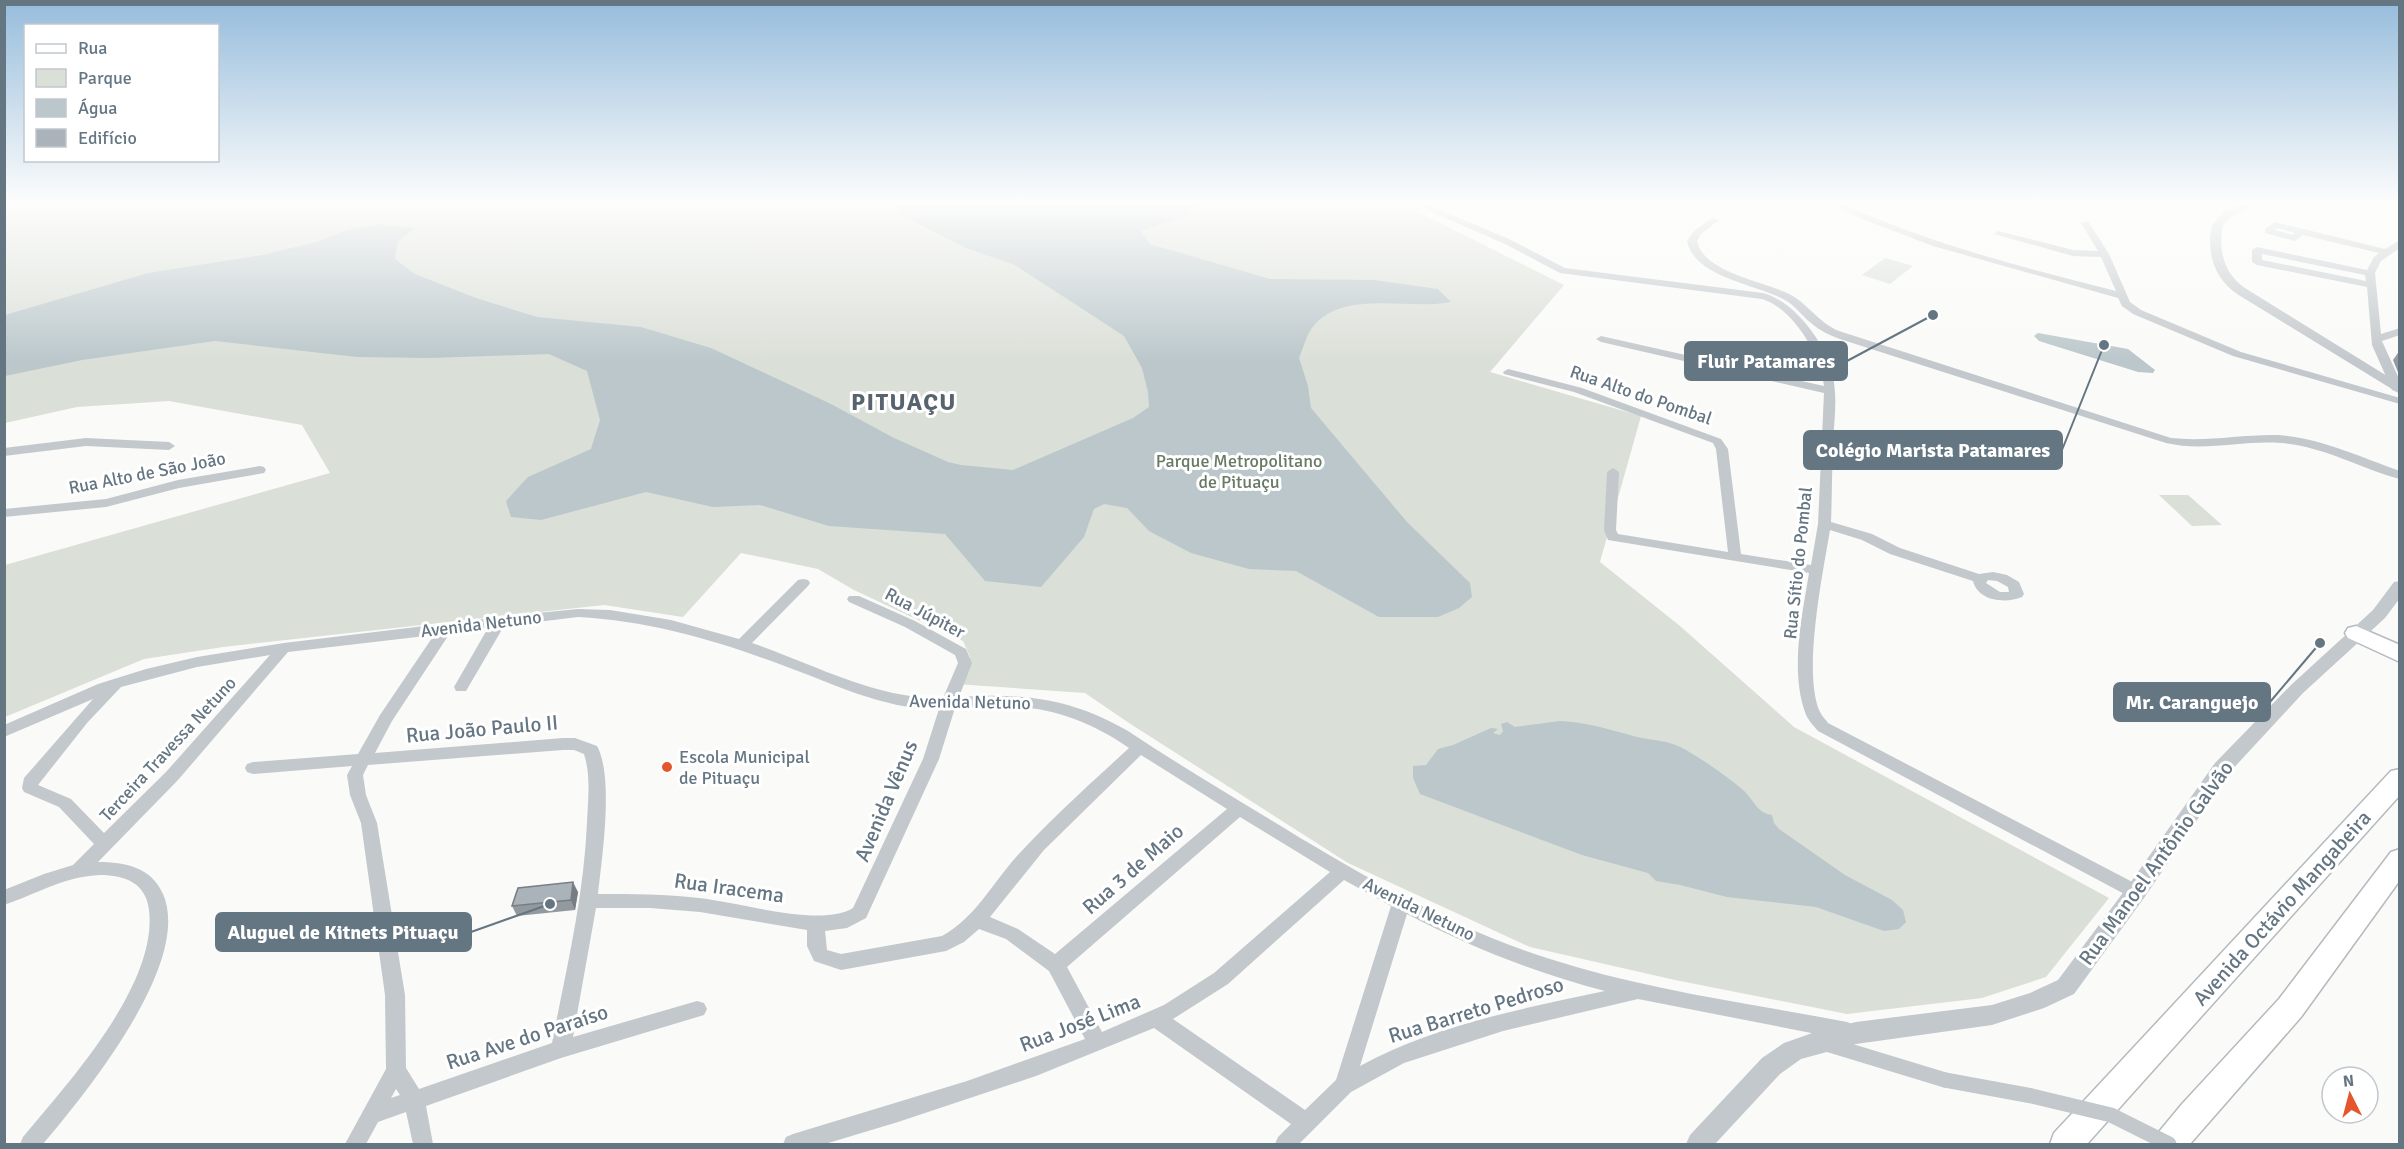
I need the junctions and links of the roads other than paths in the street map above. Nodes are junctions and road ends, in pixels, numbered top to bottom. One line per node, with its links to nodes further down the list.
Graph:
1 (2104, 254): 11 (street)
2 (1532, 255): 16 (street, Rua Sítio do Pombal)
3 (1698, 255): 22 (street)
4 (1973, 255): 11 (street)
5 (2218, 255): 17 (street)
6 (2257, 255): 10 (street)
7 (2280, 255): 9 (street)
8 (2382, 255): 9 (street)
9 (2370, 273): 10 (street)
10 (2372, 285): 14 (street)
11 (2122, 296): 17 (street)
12 (2400, 331): 14 (street)
13 (1601, 339): 16 (street)
14 (2377, 339): 17 (street)
15 (1508, 372): 25 (street, Rua Alto do Pombal)
16 (1829, 391): 24 (street, Rua Sítio do Pombal)
17 (2399, 396)
18 (169, 446): 19 (street)
19 (4, 452)
20 (260, 470): 23 (street, Rua Alto de São João)
21 (1613, 472): 25 (street)
22 (2400, 475)
23 (4, 513)
24 (1824, 524): 26 (street, Rua Sítio do Pombal); 27 (street)
25 (1734, 556): 26 (street)
26 (1815, 570): 50 (street, Rua Sítio do Pombal)
27 (1980, 579)
28 (803, 583): 34 (street)
29 (2400, 586): 33 (street, Rua Manoel Antônio Galvão)
30 (854, 600): 39 (street, Rua Júpiter)
31 (499, 622): 32 (street, Avenida Netuno); 34 (street, Avenida Netuno); 38 (street)
32 (446, 629): 35 (street, Avenida Netuno); 42 (street)
33 (2356, 633): 36 (main road); 50 (street, Rua Manoel Antônio Galvão)
34 (742, 645): 39 (street, Avenida Netuno)
35 (284, 648): 37 (street, Avenida Netuno); 46 (street, Terceira Travessa Netuno)
36 (2400, 655)
37 (116, 683): 40 (street, Avenida Netuno); 46 (street)
38 (461, 687)
39 (948, 705): 41 (street, Avenida Netuno); 54 (street, Avenida Vênus)
40 (4, 732)
41 (1140, 747): 45 (street, Avenida Netuno); 55 (street)
42 (360, 762): 43 (street, Rua João Paulo II); 52 (street, Rua João Paulo II); 65 (street)
43 (253, 768)
44 (2400, 778): 76 (main road, Avenida Octávio Mangabeira)
45 (1239, 808): 48 (street, Avenida Netuno); 57 (street, Rua 3 de Maio)
46 (105, 845): 49 (street, Terceira Travessa Netuno)
47 (2400, 859): 77 (main road)
48 (1343, 871): 53 (street, Avenida Netuno); 60 (street, Rua José Lima)
49 (77, 872): 51 (street); 70 (street)
50 (2136, 892): 61 (street, Rua Manoel Antônio Galvão)
51 (4, 898)
52 (588, 901): 56 (street, Rua Iracema); 64 (street, Rua João Paulo II)
53 (1401, 904): 58 (street, Avenida Netuno); 66 (street)
54 (861, 913): 56 (street, Rua Iracema)
55 (975, 919): 56 (street); 57 (street)
56 (816, 924)
57 (1056, 965): 63 (street)
58 (1638, 992): 61 (street, Avenida Netuno); 66 (street, Rua Barreto Pedroso)
59 (697, 1009): 64 (street, Rua Ave do Paraíso)
60 (1156, 1019): 63 (street, Rua José Lima); 69 (street)
61 (1856, 1033): 62 (street, Rua Manoel Antônio Galvão)
62 (1818, 1042): 75 (street, Rua Manoel Antônio Galvão); 77 (street, bridge)
63 (1097, 1044): 73 (street, Rua José Lima)
64 (561, 1049): 67 (street, Rua Ave do Paraíso)
65 (396, 1070): 67 (street); 68 (street)
66 (1344, 1085): 69 (street, Rua Barreto Pedroso)
67 (414, 1099): 68 (street, Rua Ave do Paraíso); 72 (street)
68 (374, 1114): 71 (street)
69 (1306, 1122): 74 (street, Rua Barreto Pedroso)
70 (30, 1144)
71 (355, 1144)
72 (423, 1144)
73 (793, 1144)
74 (1285, 1144)
75 (1700, 1144)
76 (2066, 1144)
77 (2169, 1144)

